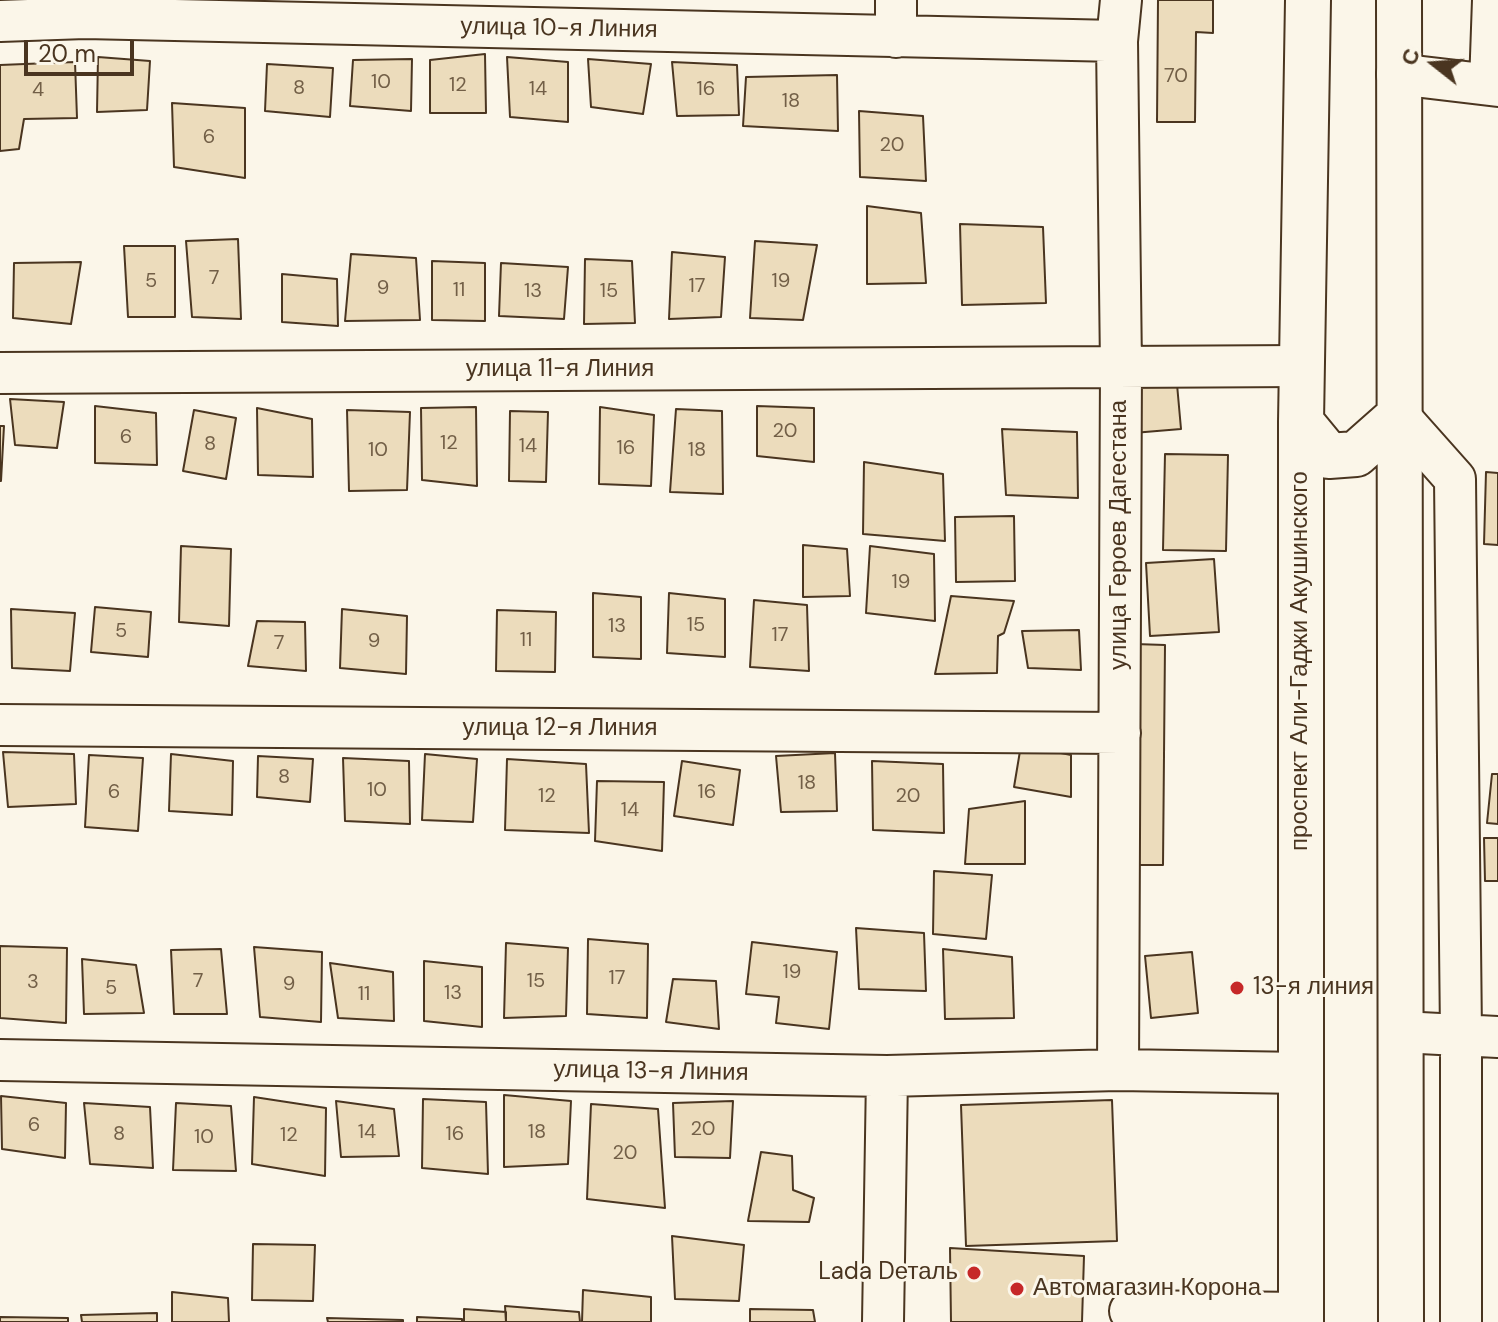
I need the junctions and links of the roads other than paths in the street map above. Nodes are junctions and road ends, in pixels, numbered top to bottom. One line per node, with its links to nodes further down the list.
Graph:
1 (1121, 0): 7 (street, улица Героев Дагестана)
2 (1308, 0): 10 (main road, проспект Али-Гаджи Акушинского)
3 (1399, 0): 8 (main road)
4 (1493, 0): 9 (street)
5 (896, 18): 6 (street, улица 10-я Линия); 7 (street, улица 10-я Линия)
6 (0, 21)
7 (1117, 41): 11 (street, улица Героев Дагестана)
8 (1397, 74): 9 (street); 13 (main road)
9 (1494, 85)
10 (1302, 366): 11 (street, улица 11-я Линия); 14 (main road, проспект Али-Гаджи Акушинского)
11 (1121, 367): 12 (street, улица 11-я Линия); 16 (street, улица Героев Дагестана)
12 (0, 373)
13 (1399, 416): 14 (main road); 17 (main road); 18 (street)
14 (1301, 422): 21 (main road, проспект Али-Гаджи Акушинского)
15 (0, 725): 16 (street, улица 12-я Линия)
16 (1120, 733): 20 (street, улица Героев Дагестана)
17 (1401, 1032): 18 (street); 26 (main road)
18 (1480, 1036): 27 (street)
19 (0, 1060): 22 (street, улица 13-я Линия)
20 (1118, 1070): 21 (street, улица 13-я Линия); 22 (street, улица 13-я Линия)
21 (1302, 1073): 24 (main road, проспект Али-Гаджи Акушинского)
22 (887, 1076): 25 (street)
23 (1130, 1311): 24 (street)
24 (1301, 1317)
25 (883, 1322)
26 (1401, 1322)
27 (1461, 1322)

